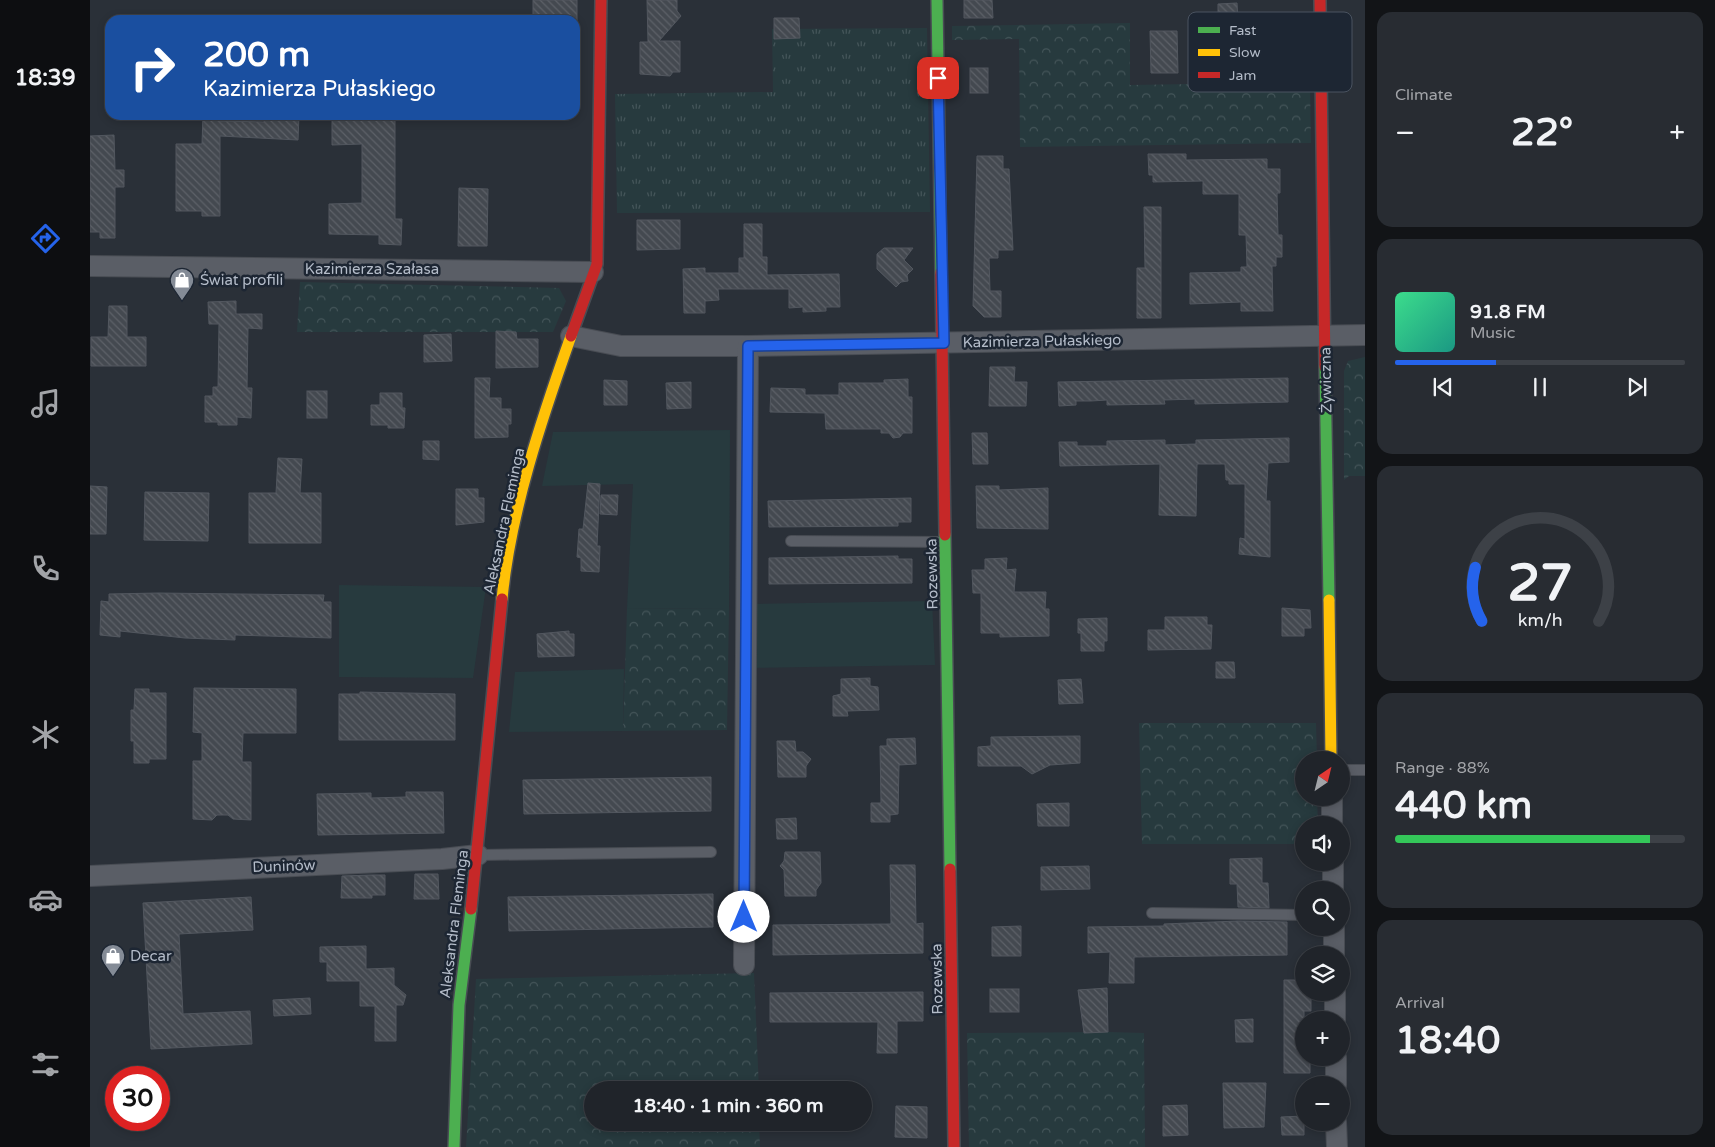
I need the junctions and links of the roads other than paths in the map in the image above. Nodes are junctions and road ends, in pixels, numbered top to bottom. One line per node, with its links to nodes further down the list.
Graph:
1 (600, 0): 5 (street, Aleksandra Fleminga)
2 (937, 0): 9 (street, Rozewska)
3 (1321, 92): 6 (street, Żywiczna)
4 (90, 266): 5 (street, Kazimierza Szałasa)
5 (593, 272): 8 (street, Aleksandra Fleminga)
6 (1325, 335): 7 (street, Kazimierza Pułaskiego); 9 (street, Kazimierza Pułaskiego); 13 (street, Żywiczna)
7 (1365, 335)
8 (571, 336): 10 (street, Kazimierza Pułaskiego); 17 (street, Aleksandra Fleminga)
9 (944, 343): 10 (street, Kazimierza Pułaskiego); 12 (street, Rozewska)
10 (748, 346): 21 (street)
11 (792, 541): 12 (lane)
12 (946, 542): 24 (street, Rozewska)
13 (1331, 751)
14 (1350, 770): 15 (lane)
15 (1365, 770)
16 (711, 852): 17 (lane)
17 (478, 855): 18 (street, Duninów); 23 (street, Aleksandra Fleminga)
18 (90, 876)
19 (1152, 914): 20 (lane)
20 (1295, 915)
21 (744, 965)
22 (1336, 1131): 25 (street)
23 (454, 1147)
24 (954, 1147)
25 (1337, 1147)

